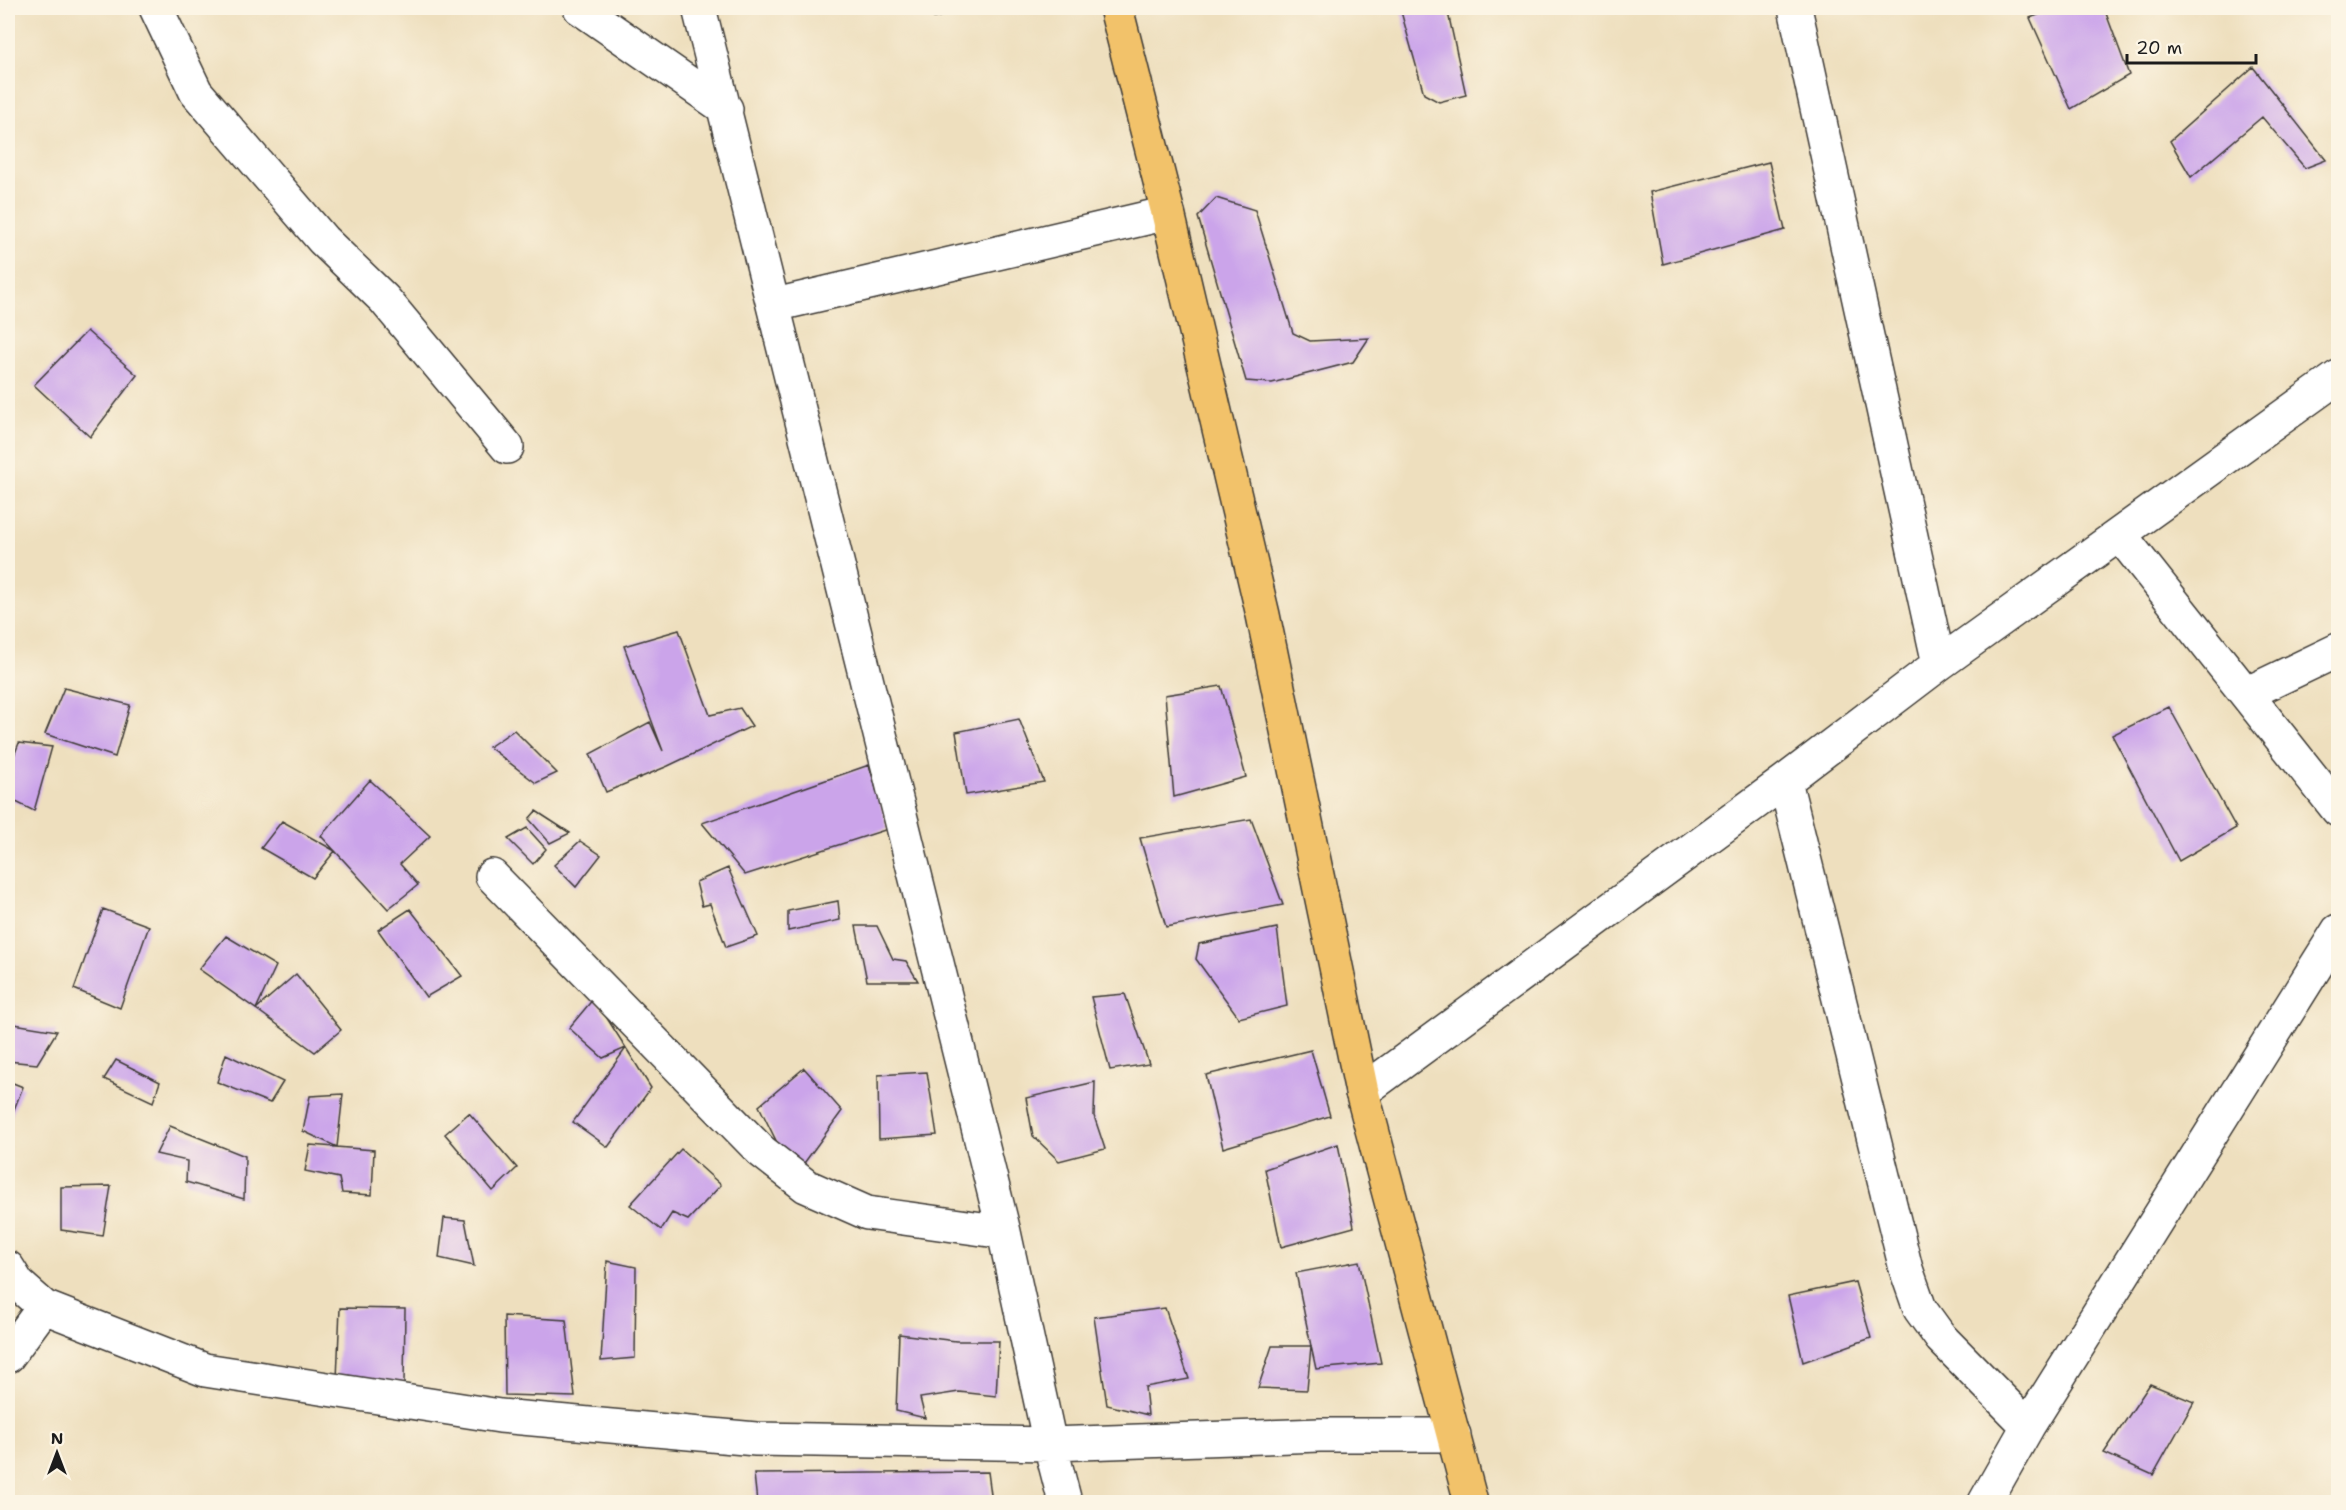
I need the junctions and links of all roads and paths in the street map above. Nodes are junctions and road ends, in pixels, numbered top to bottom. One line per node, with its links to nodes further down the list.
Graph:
1 (156, 8): 10 (street)
2 (580, 8): 6 (street)
3 (699, 8): 6 (street)
4 (1116, 8): 7 (main road)
5 (1795, 8): 13 (street)
6 (726, 109): 8 (street)
7 (1168, 213): 8 (street); 19 (main road)
8 (774, 305): 20 (street)
9 (2338, 377): 11 (street)
10 (507, 447)
11 (2120, 535): 13 (street); 14 (street)
12 (2338, 650): 14 (street)
13 (1939, 664): 15 (street)
14 (2246, 694): 16 (street)
15 (1785, 781): 19 (street); 24 (street)
16 (2338, 810)
17 (492, 876): 20 (street)
18 (2338, 931): 24 (street)
19 (1362, 1092): 25 (main road)
20 (1004, 1232): 26 (street)
21 (8, 1268): 22 (street)
22 (44, 1307): 23 (street); 26 (street)
23 (8, 1356)
24 (2028, 1426): 29 (street)
25 (1454, 1435): 26 (street); 28 (main road)
26 (1050, 1444): 27 (street)
27 (1065, 1503)
28 (1471, 1503)
29 (1985, 1503)

